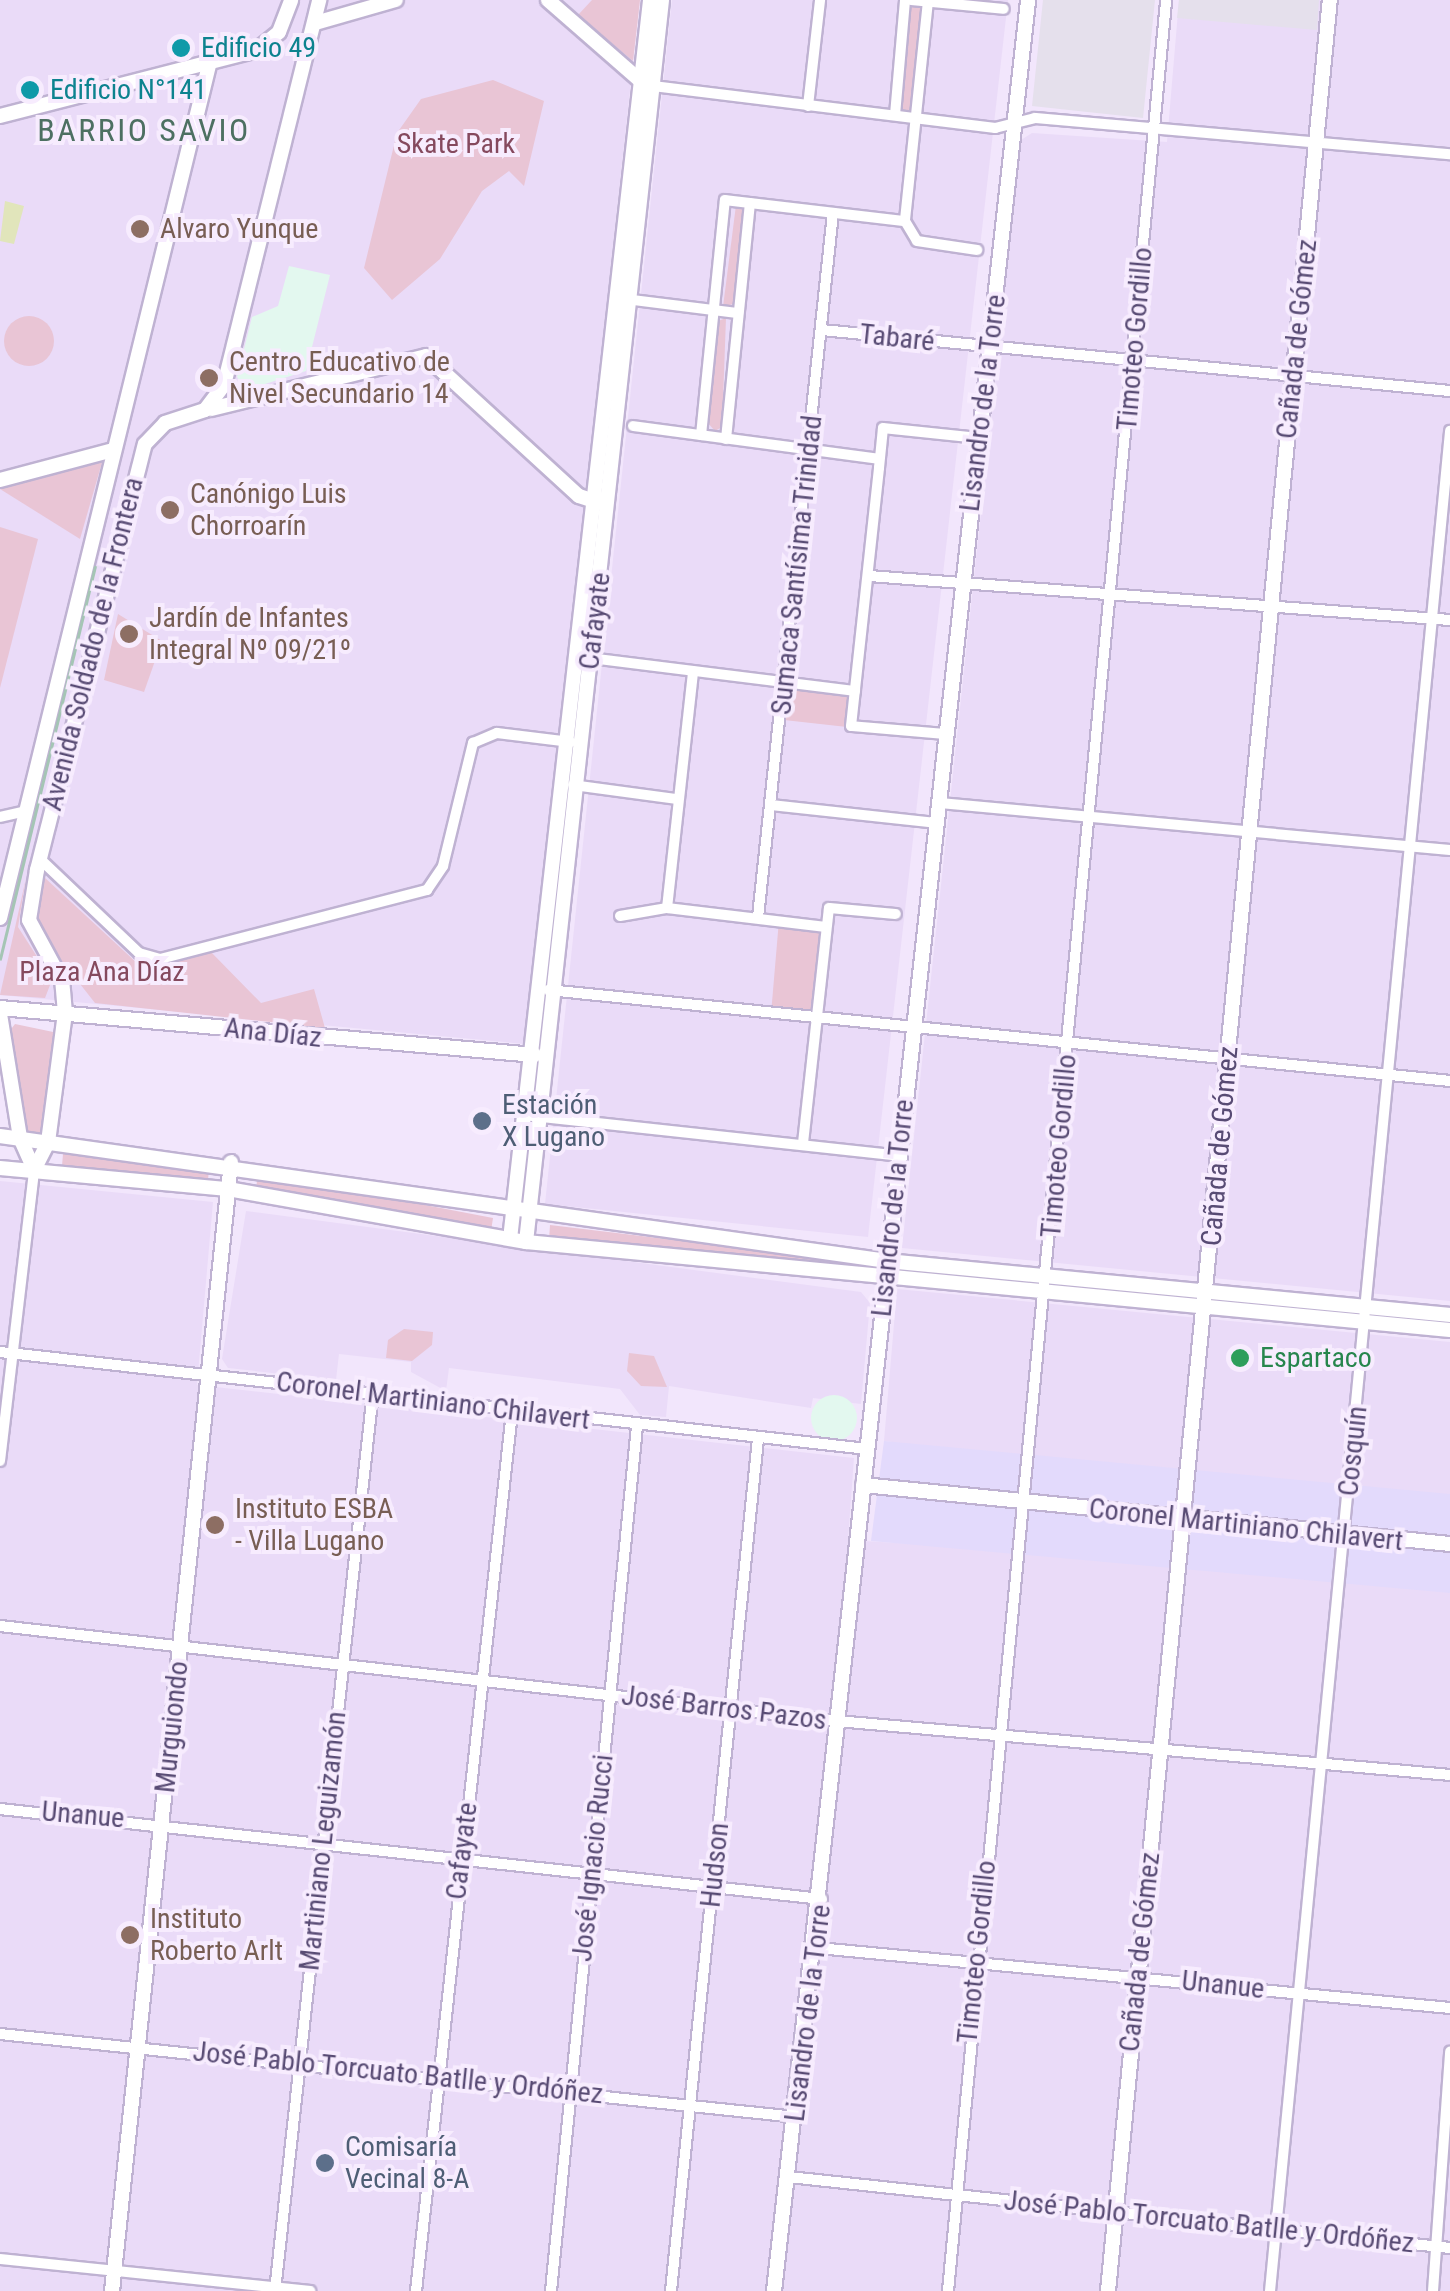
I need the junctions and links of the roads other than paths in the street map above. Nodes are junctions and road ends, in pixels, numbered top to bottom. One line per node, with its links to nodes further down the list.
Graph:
1 (291, 0): 12 (street); 15 (street)
2 (396, 0): 14 (street)
3 (548, 0): 16 (street)
4 (650, 0): 16 (street, Cafayate)
5 (662, 0): 16 (street, Cafayate)
6 (820, 0): 17 (street)
7 (908, 0): 11 (street); 19 (street)
8 (1028, 0): 21 (street, Lisandro de la Torre)
9 (1166, 0): 22 (street, Timoteo Gordillo)
10 (1330, 0): 23 (street, Cañada de Gómez)
11 (928, 1): 13 (street); 20 (street)
12 (318, 3): 14 (street)
13 (1004, 9)
14 (315, 23): 38 (street)
15 (209, 65): 18 (street); 45 (street, Avenida Soldado de la Frontera)
16 (645, 85): 17 (street); 29 (street, Cafayate); 30 (street, Cafayate)
17 (808, 106): 19 (street)
18 (0, 116)
19 (895, 116): 20 (street)
20 (918, 118): 21 (street); 27 (street)
21 (1013, 125): 22 (street); 34 (street, Lisandro de la Torre)
22 (1152, 125): 23 (street); 35 (street, Timoteo Gordillo)
23 (1316, 144): 24 (street); 36 (street, Cañada de Gómez)
24 (1450, 154)
25 (750, 203): 26 (street); 31 (street); 32 (street)
26 (833, 213): 27 (street); 33 (street, Sumaca Santísima Trinidad)
27 (905, 220): 28 (street)
28 (977, 250)
29 (617, 298): 30 (street); 49 (street, Cafayate)
30 (634, 300): 31 (street); 49 (street, Cafayate)
31 (714, 310): 32 (street); 41 (street)
32 (738, 313): 43 (street)
33 (822, 330): 34 (street, Tabaré); 44 (street, Sumaca Santísima Trinidad)
34 (991, 348): 35 (street, Tabaré); 42 (street, Lisandro de la Torre)
35 (1134, 361): 36 (street, Tabaré); 54 (street, Timoteo Gordillo)
36 (1293, 376): 37 (street, Tabaré); 55 (street, Cañada de Gómez)
37 (1450, 391)
38 (205, 410): 47 (street, Avenida Soldado de la Frontera); 49 (street, Avenida Soldado de la Frontera)
39 (633, 426): 41 (street)
40 (1450, 431): 56 (street, Cosquín)
41 (702, 435): 43 (street)
42 (978, 438): 46 (street); 53 (street, Lisandro de la Torre)
43 (726, 439): 44 (street)
44 (810, 449): 46 (street); 60 (street, Sumaca Santísima Trinidad)
45 (112, 456): 47 (street); 48 (street); 50 (street, Avenida Soldado de la Frontera)
46 (880, 459): 52 (street)
47 (136, 472): 51 (street, Avenida Soldado de la Frontera)
48 (0, 480)
49 (601, 503): 58 (street, Cafayate); 63 (street, Cafayate)
50 (94, 522): 51 (street); 70 (street, Avenida Soldado de la Frontera)
51 (121, 529): 78 (street, Avenida Soldado de la Frontera)
52 (868, 576): 53 (street); 61 (street)
53 (962, 582): 54 (street); 62 (street, Lisandro de la Torre)
54 (1112, 589): 55 (street); 71 (street, Timoteo Gordillo)
55 (1270, 602): 56 (street); 74 (street, Cañada de Gómez)
56 (1431, 618): 57 (street); 75 (street, Cosquín)
57 (1450, 620)
58 (590, 658): 59 (street); 64 (street, Cafayate)
59 (693, 671): 60 (street); 67 (street)
60 (783, 682): 61 (street); 69 (street, Sumaca Santísima Trinidad)
61 (855, 691): 62 (street)
62 (946, 734): 68 (street, Lisandro de la Torre)
63 (564, 742): 64 (street); 65 (street, Cafayate); 78 (street)
64 (580, 744): 66 (street, Cafayate)
65 (560, 784): 66 (street); 85 (street, Cafayate)
66 (576, 785): 67 (street); 85 (street, Cafayate)
67 (676, 799): 79 (street)
68 (940, 802): 71 (street); 73 (street, Lisandro de la Torre)
69 (771, 805): 73 (street); 82 (street, Sumaca Santísima Trinidad)
70 (24, 811): 72 (street); 77 (street, Avenida Soldado de la Frontera)
71 (1088, 816): 74 (street); 90 (street, Timoteo Gordillo)
72 (0, 817)
73 (938, 822): 89 (street, Lisandro de la Torre)
74 (1248, 830): 75 (street); 93 (street, Cañada de Gómez)
75 (1408, 846): 76 (street); 94 (street, Cosquín)
76 (1450, 850)
77 (12, 863): 78 (street); 83 (street, Avenida Soldado de la Frontera)
78 (39, 864): 87 (street, Avenida Soldado de la Frontera)
79 (667, 908): 81 (street); 82 (street)
80 (896, 914): 84 (street)
81 (620, 916)
82 (758, 917): 84 (street)
83 (0, 918)
84 (826, 927): 88 (street)
85 (545, 989): 88 (street); 91 (street, Cafayate); 92 (street, Cafayate)
86 (0, 1011): 87 (street, Ana Díaz); 98 (street)
87 (65, 1013): 91 (street, Ana Díaz); 99 (street, Avenida Soldado de la Frontera)
88 (818, 1020): 89 (street); 100 (street)
89 (912, 1031): 90 (street); 101 (street, Lisandro de la Torre)
90 (1068, 1046): 93 (street); 110 (street, Timoteo Gordillo)
91 (530, 1055): 92 (street, Ana Díaz); 96 (street, Cafayate)
92 (546, 1056): 96 (street, Cafayate)
93 (1228, 1062): 94 (street); 111 (street, Cañada de Gómez)
94 (1385, 1075): 95 (street); 113 (street, Cosquín)
95 (1450, 1081)
96 (532, 1116): 100 (street); 106 (street, Cafayate)
97 (0, 1136): 98 (street)
98 (20, 1138): 99 (street); 104 (street)
99 (48, 1142): 102 (street); 104 (street, Avenida Soldado de la Frontera)
100 (803, 1143): 101 (street)
101 (899, 1156): 109 (street, Lisandro de la Torre)
102 (231, 1162): 105 (street, Murguiondo); 106 (street)
103 (0, 1168): 104 (street)
104 (34, 1170): 105 (street); 117 (street)
105 (228, 1189): 107 (street); 118 (street, Murguiondo)
106 (521, 1213): 107 (street, Cafayate); 108 (street, Cafayate); 109 (street)
107 (510, 1239): 108 (street)
108 (526, 1242): 109 (street)
109 (886, 1268): 110 (street); 123 (street, Lisandro de la Torre)
110 (1046, 1284): 111 (street); 112 (street); 126 (street, Timoteo Gordillo)
111 (1206, 1290): 112 (street, Cañada de Gómez); 113 (street)
112 (1204, 1307): 113 (street); 127 (street, Cañada de Gómez)
113 (1367, 1314): 114 (street); 115 (street); 128 (street, Cosquín)
114 (1450, 1315)
115 (1450, 1330)
116 (0, 1352): 117 (street, Coronel Martiniano Chilavert)
117 (13, 1354): 118 (street, Coronel Martiniano Chilavert); 124 (street)
118 (206, 1375): 119 (street, Coronel Martiniano Chilavert); 131 (street, Murguiondo)
119 (373, 1392): 120 (street, Coronel Martiniano Chilavert); 132 (street, Martiniano Leguizamón)
120 (512, 1410): 121 (street, Coronel Martiniano Chilavert); 133 (street, Cafayate)
121 (637, 1426): 122 (street, Coronel Martiniano Chilavert); 134 (street, José Ignacio Rucci)
122 (758, 1439): 123 (street, Coronel Martiniano Chilavert); 135 (street, Hudson)
123 (866, 1449): 125 (street, Lisandro de la Torre)
124 (0, 1461)
125 (863, 1486): 126 (street, Coronel Martiniano Chilavert); 136 (street, Lisandro de la Torre)
126 (1024, 1505): 127 (street, Coronel Martiniano Chilavert); 137 (street, Timoteo Gordillo)
127 (1182, 1514): 128 (street, Coronel Martiniano Chilavert); 138 (street, Cañada de Gómez)
128 (1345, 1536): 129 (street, Coronel Martiniano Chilavert); 139 (street, Cosquín)
129 (1450, 1544)
130 (0, 1626): 131 (street, José Barros Pazos)
131 (180, 1642): 132 (street, José Barros Pazos); 142 (street, Murguiondo)
132 (343, 1665): 133 (street, José Barros Pazos); 143 (street, Martiniano Leguizamón)
133 (481, 1680): 134 (street, José Barros Pazos); 144 (street, Cafayate)
134 (610, 1695): 135 (street, José Barros Pazos); 145 (street, José Ignacio Rucci)
135 (732, 1708): 136 (street, José Barros Pazos); 146 (street, Hudson)
136 (838, 1721): 137 (street, José Barros Pazos); 147 (street, Lisandro de la Torre)
137 (1000, 1732): 138 (street, José Barros Pazos); 149 (street, Timoteo Gordillo)
138 (1161, 1747): 139 (street, José Barros Pazos); 150 (street, Cañada de Gómez)
139 (1320, 1763): 140 (street, José Barros Pazos); 151 (street, Cosquín)
140 (1450, 1775)
141 (0, 1809): 142 (street, Unanue)
142 (162, 1822): 143 (street, Unanue); 154 (street, Murguiondo)
143 (323, 1839): 144 (street, Unanue); 156 (street, Martiniano Leguizamón)
144 (462, 1856): 145 (street, Unanue); 157 (street, Cafayate)
145 (592, 1873): 146 (street, Unanue); 158 (street, José Ignacio Rucci)
146 (712, 1882): 147 (street, Unanue); 159 (street, Hudson)
147 (822, 1900): 148 (street, Lisandro de la Torre)
148 (818, 1948): 149 (street, Unanue); 160 (street, Lisandro de la Torre)
149 (974, 1961): 150 (street, Unanue); 162 (street, Timoteo Gordillo)
150 (1137, 1976): 151 (street, Unanue); 163 (street, Cañada de Gómez)
151 (1301, 1993): 152 (street, Unanue); 164 (street, Cosquín)
152 (1450, 2008)
153 (0, 2034): 154 (street, José Pablo Torcuato Batlle y Ordóñez)
154 (134, 2046): 156 (street, José Pablo Torcuato Batlle y Ordóñez); 168 (street, Murguiondo)
155 (1450, 2052): 165 (street)
156 (299, 2062): 157 (street, José Pablo Torcuato Batlle y Ordóñez); 169 (street, Martiniano Leguizamón)
157 (433, 2078): 158 (street, José Pablo Torcuato Batlle y Ordóñez); 172 (street, Cafayate)
158 (570, 2090): 159 (street, José Pablo Torcuato Batlle y Ordóñez); 173 (street, José Ignacio Rucci)
159 (692, 2104): 160 (street, José Pablo Torcuato Batlle y Ordóñez); 174 (street, Hudson)
160 (796, 2117): 161 (street, Lisandro de la Torre)
161 (789, 2177): 162 (street, José Pablo Torcuato Batlle y Ordóñez); 175 (street, Lisandro de la Torre)
162 (956, 2194): 163 (street, José Pablo Torcuato Batlle y Ordóñez); 176 (street, Timoteo Gordillo)
163 (1116, 2211): 164 (street, José Pablo Torcuato Batlle y Ordóñez); 177 (street, Cañada de Gómez)
164 (1276, 2228): 165 (street, José Pablo Torcuato Batlle y Ordóñez); 178 (street, Cosquín)
165 (1436, 2247): 166 (street, José Pablo Torcuato Batlle y Ordóñez); 179 (street)
166 (1450, 2248)
167 (0, 2259): 168 (street)
168 (114, 2271): 169 (street); 170 (street, Murguiondo)
169 (275, 2289): 171 (street)
170 (112, 2291)
171 (310, 2291)
172 (416, 2291)
173 (551, 2291)
174 (671, 2291)
175 (774, 2291)
176 (948, 2291)
177 (1108, 2291)
178 (1270, 2291)
179 (1432, 2291)

